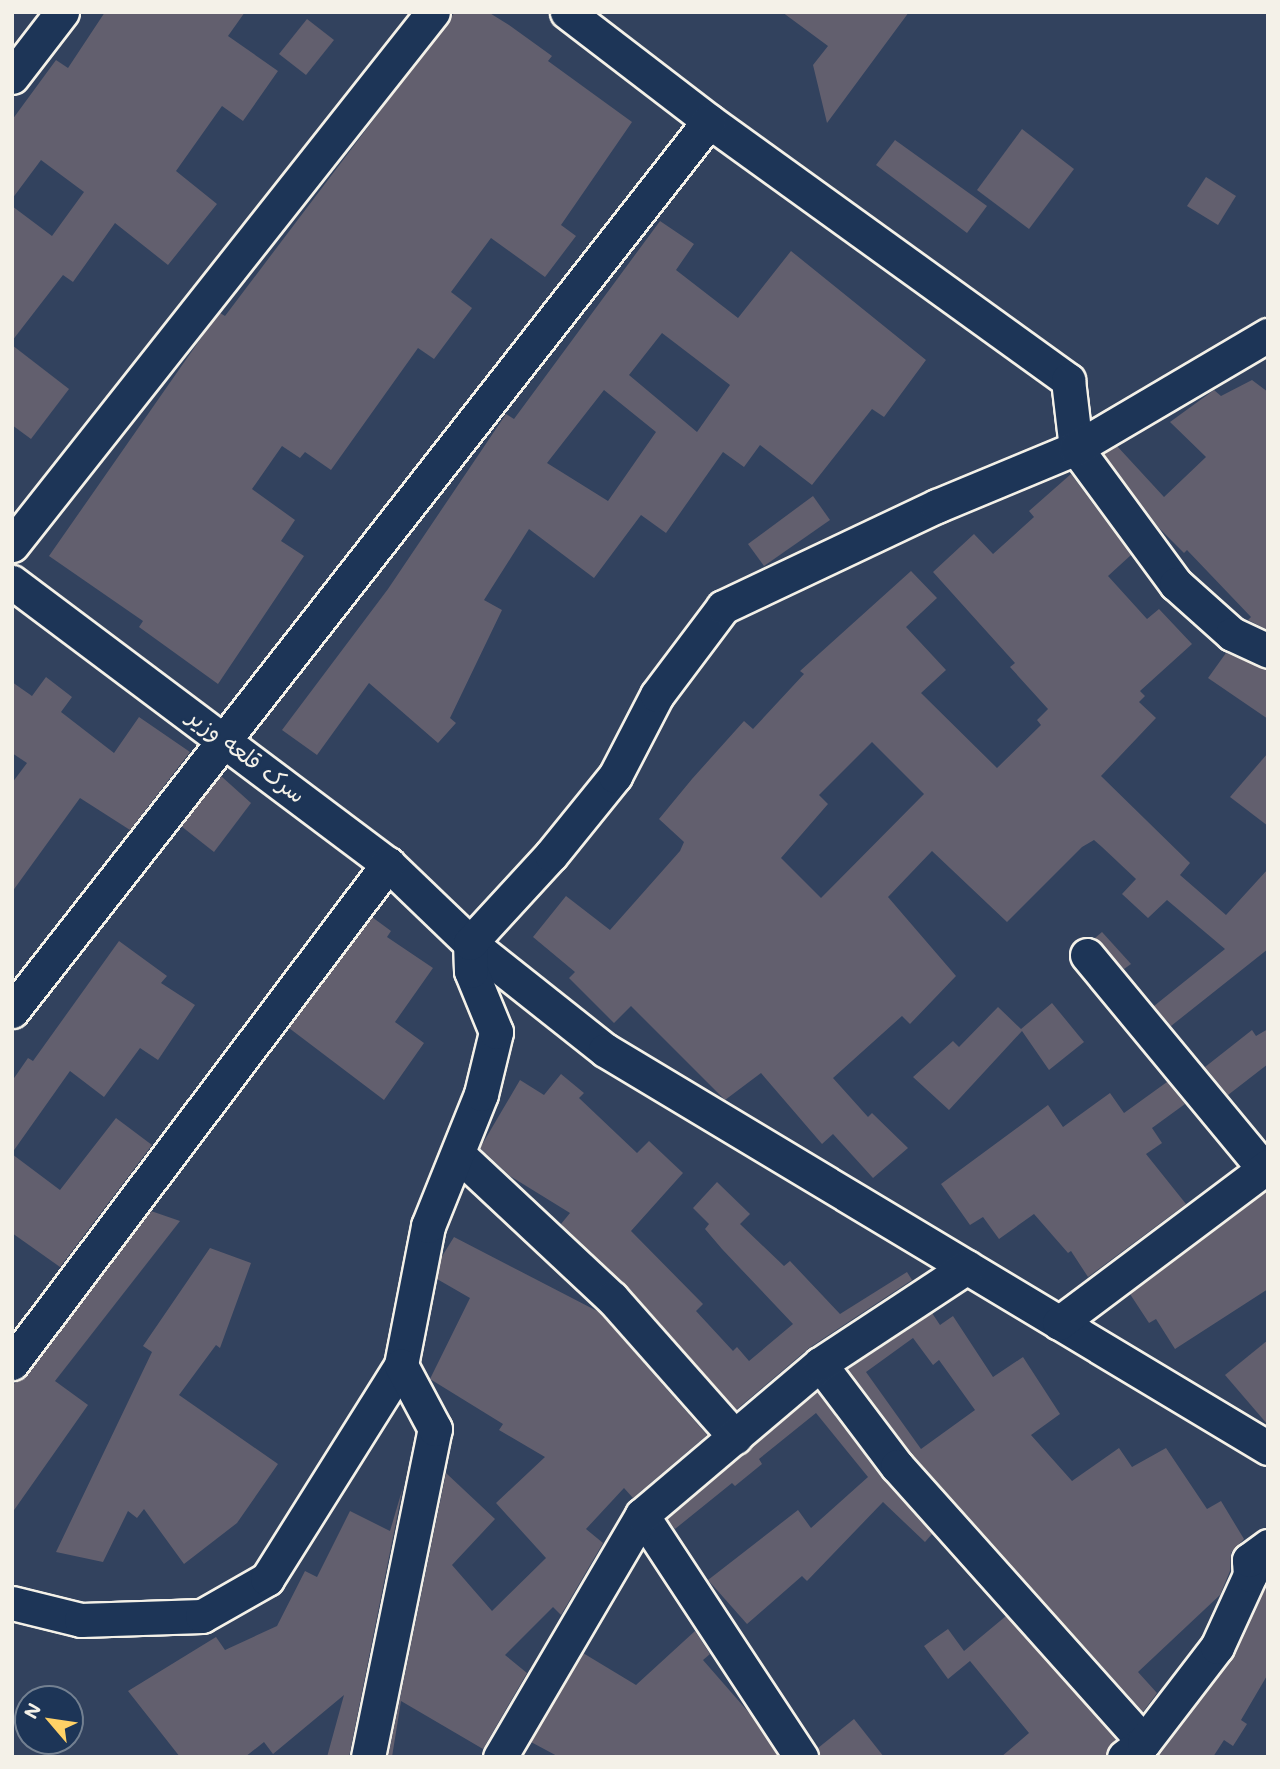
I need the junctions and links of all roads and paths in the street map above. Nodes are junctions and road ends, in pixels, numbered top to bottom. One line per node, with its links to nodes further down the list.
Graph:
1 (62, 12): 4 (street)
2 (433, 12): 8 (street)
3 (567, 12): 5 (street)
4 (12, 77)
5 (709, 121): 7 (street); 11 (street)
6 (1268, 334): 7 (street)
7 (1076, 448): 10 (street); 13 (street)
8 (12, 545)
9 (12, 582): 11 (street, سرک قلعه وزیر)
10 (1268, 651)
11 (224, 737): 12 (street, سرک قلعه وزیر); 15 (street)
12 (388, 864): 13 (street, سرک قلعه وزیر); 20 (street)
13 (470, 943): 16 (street); 18 (street, سرک قلعه وزیر)
14 (1087, 955): 17 (street)
15 (12, 1012)
16 (459, 1155): 22 (street); 23 (street)
17 (1266, 1167): 19 (street)
18 (967, 1268): 19 (street, سرک قلعه وزیر); 21 (street)
19 (1059, 1323): 24 (street, سرک قلعه وزیر)
20 (12, 1363)
21 (820, 1364): 23 (street); 28 (street)
22 (401, 1365): 27 (street); 29 (street)
23 (735, 1437): 25 (street)
24 (1268, 1448)
25 (642, 1515): 30 (street); 31 (street)
26 (1268, 1546): 28 (street)
27 (12, 1603)
28 (1134, 1750)
29 (368, 1757)
30 (500, 1757)
31 (801, 1757)

